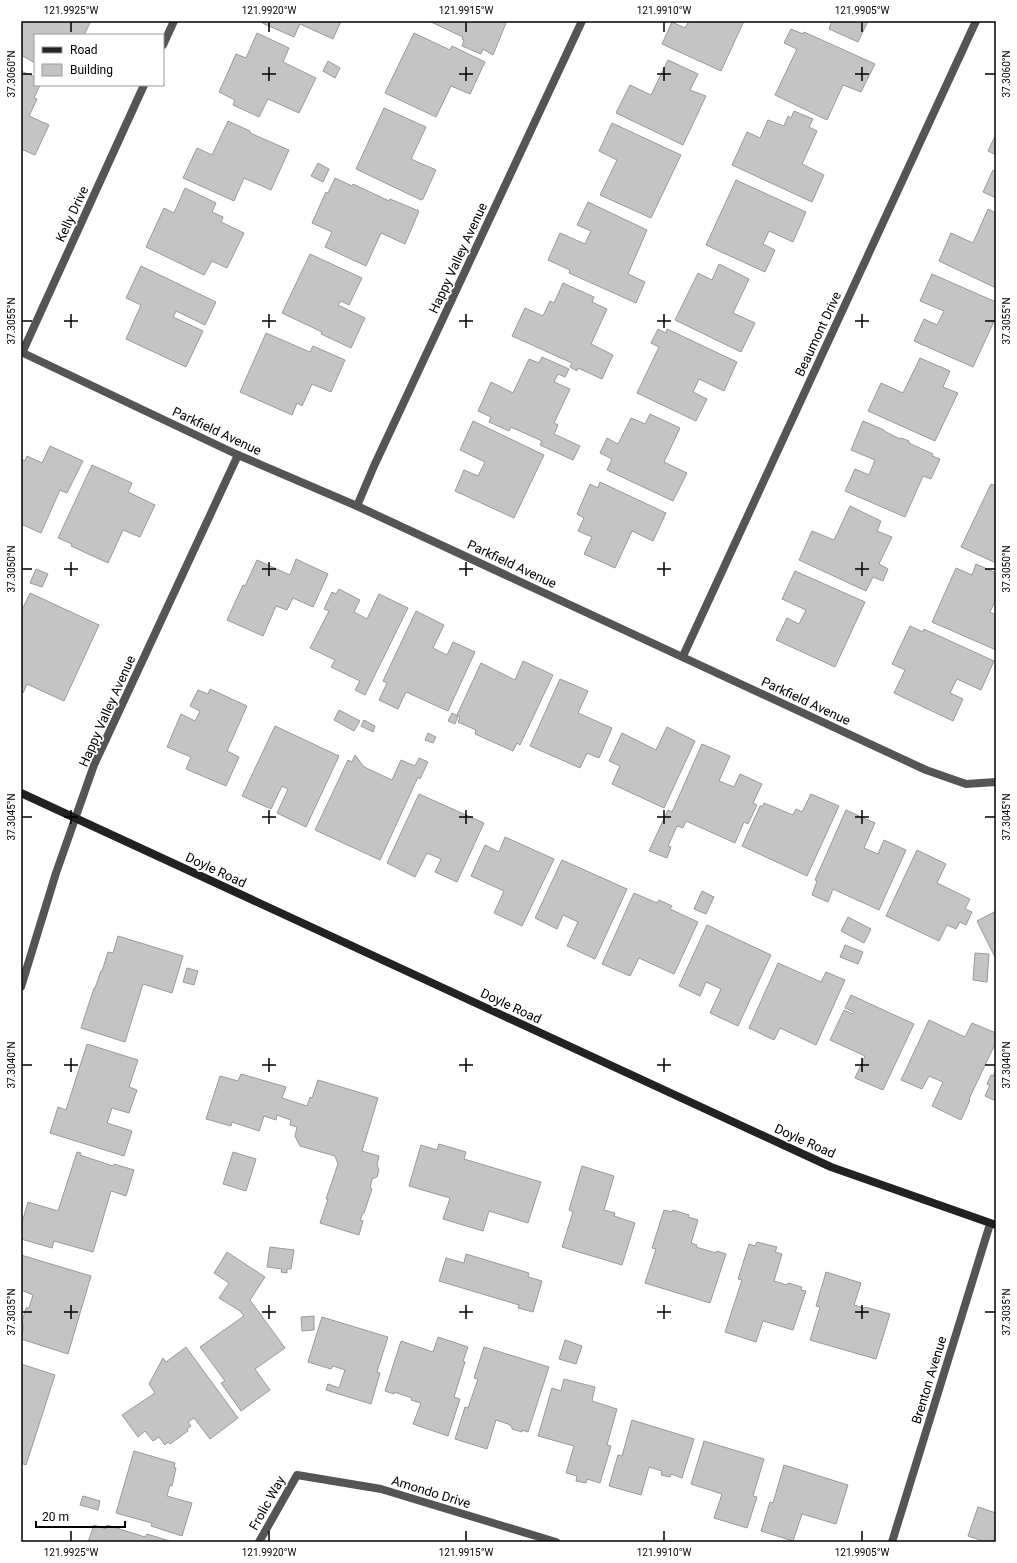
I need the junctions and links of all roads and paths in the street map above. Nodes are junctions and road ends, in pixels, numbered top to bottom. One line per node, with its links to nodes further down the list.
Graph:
1 (174, 21): 4 (street)
2 (582, 21): 8 (street, Happy Valley Avenue)
3 (976, 21): 9 (street, Beaumont Drive)
4 (164, 42)
5 (144, 86): 6 (street, Kelly Drive)
6 (22, 352): 7 (street, Parkfield Avenue)
7 (238, 455): 8 (street, Parkfield Avenue); 12 (street, Happy Valley Avenue)
8 (357, 506): 9 (street, Parkfield Avenue)
9 (683, 656): 10 (street, Parkfield Avenue)
10 (996, 782)
11 (21, 793): 12 (main road, Doyle Road)
12 (75, 818): 13 (street, Happy Valley Avenue); 14 (main road, Doyle Road)
13 (21, 987)
14 (993, 1225): 18 (street, Brenton Avenue)
15 (297, 1475): 16 (street, Frolic Way); 17 (street, Amondo Drive)
16 (259, 1542)
17 (556, 1542)
18 (892, 1542)

